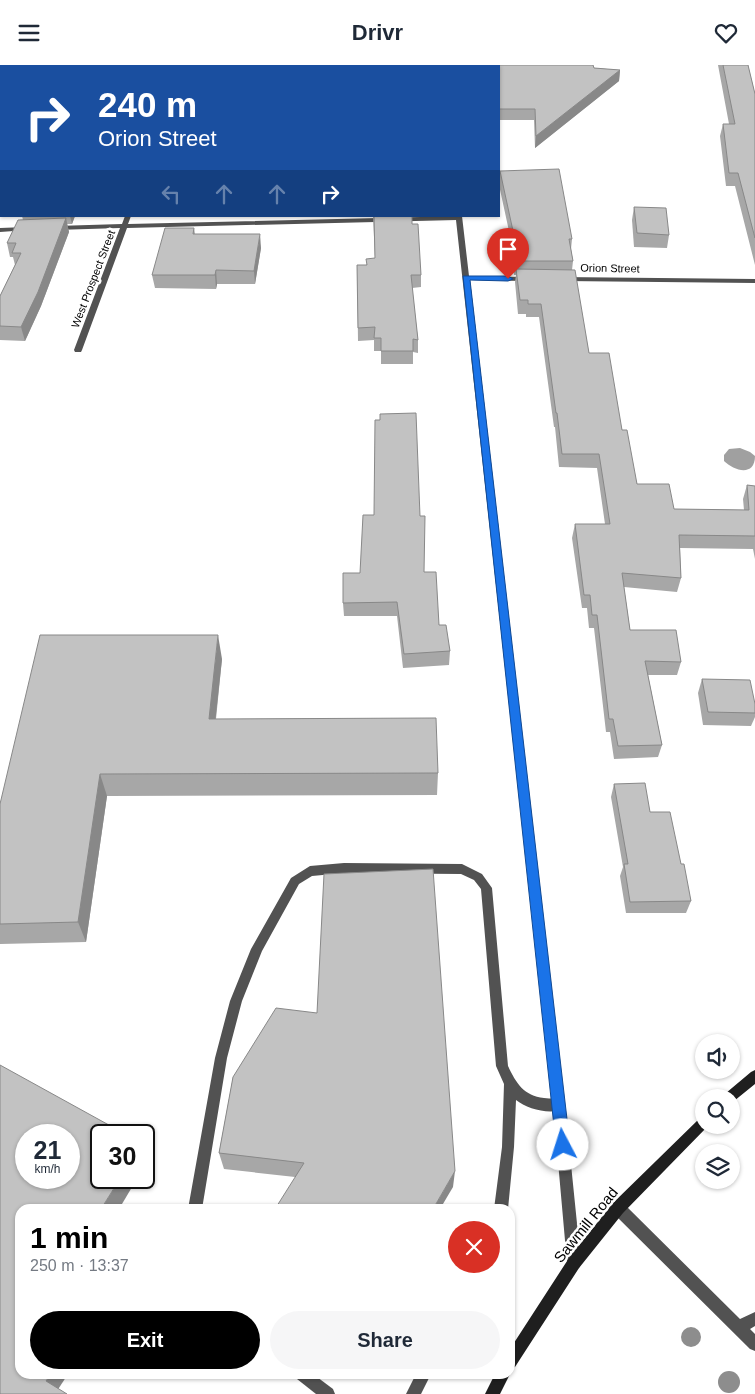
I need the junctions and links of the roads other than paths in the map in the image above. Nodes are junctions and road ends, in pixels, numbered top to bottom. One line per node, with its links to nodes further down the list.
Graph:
1 (128, 217): 3 (street, West Prospect Street)
2 (459, 217): 3 (street); 7 (street)
3 (125, 226): 4 (street); 11 (street, West Prospect Street)
4 (48, 228)
5 (38, 229): 6 (street)
6 (0, 230)
7 (466, 278): 8 (street); 15 (street)
8 (539, 279)
9 (558, 279): 10 (street, Orion Street)
10 (755, 281)
11 (78, 350)
12 (755, 1076): 14 (main road)
13 (510, 1085): 15 (street); 17 (street); 18 (street)
14 (740, 1089)
15 (559, 1105): 20 (street)
16 (695, 1131): 19 (main road, Sawmill Road)
17 (196, 1204)
18 (502, 1204)
19 (618, 1208): 20 (main road, Sawmill Road); 22 (street)
20 (574, 1263): 24 (main road, Sawmill Road)
21 (755, 1319): 22 (street)
22 (739, 1327): 23 (street)
23 (755, 1344)
24 (515, 1354)
25 (308, 1379): 28 (street)
26 (421, 1379): 29 (street)
27 (500, 1379): 30 (main road)
28 (328, 1394)
29 (413, 1394)
30 (492, 1394)

